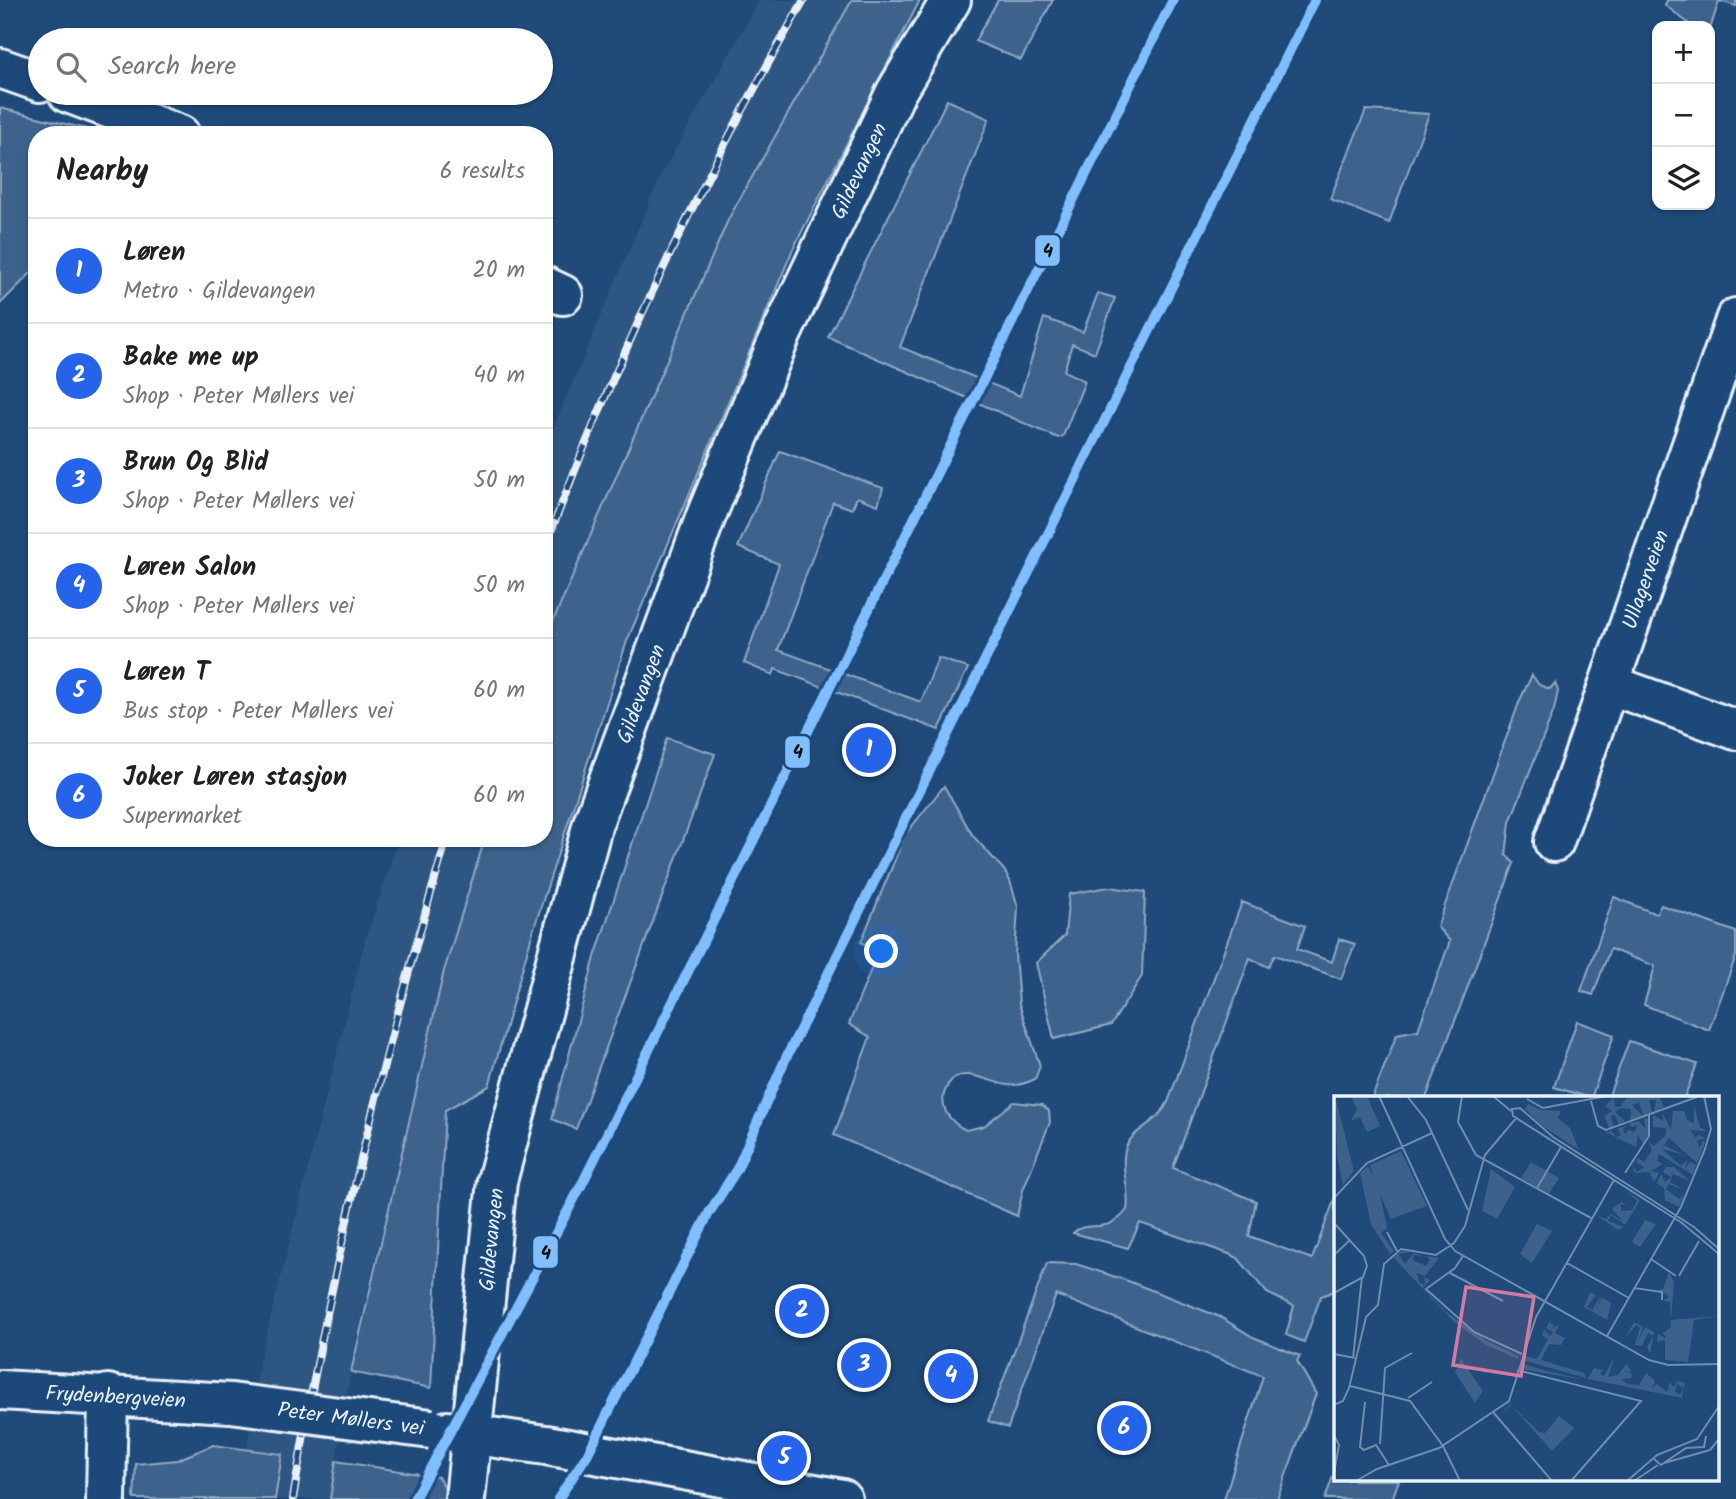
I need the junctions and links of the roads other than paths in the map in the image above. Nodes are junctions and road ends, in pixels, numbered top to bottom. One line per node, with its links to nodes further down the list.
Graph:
1 (951, 0): 13 (street, Gildevangen)
2 (0, 68): 3 (street)
3 (28, 78)
4 (100, 105): 5 (street)
5 (156, 126)
6 (1736, 317): 7 (street, Ullagerveien)
7 (1611, 685): 8 (street); 9 (street, Ullagerveien)
8 (1736, 730)
9 (1554, 842)
10 (0, 1390): 11 (street, Frydenbergveien)
11 (108, 1394): 12 (street, Frydenbergveien); 14 (street)
12 (231, 1403): 13 (street, Peter Møllers vei, bridge)
13 (474, 1435): 15 (street, Gildevangen); 16 (street, Peter Møllers vei)
14 (106, 1499)
15 (465, 1499)
16 (842, 1499)

